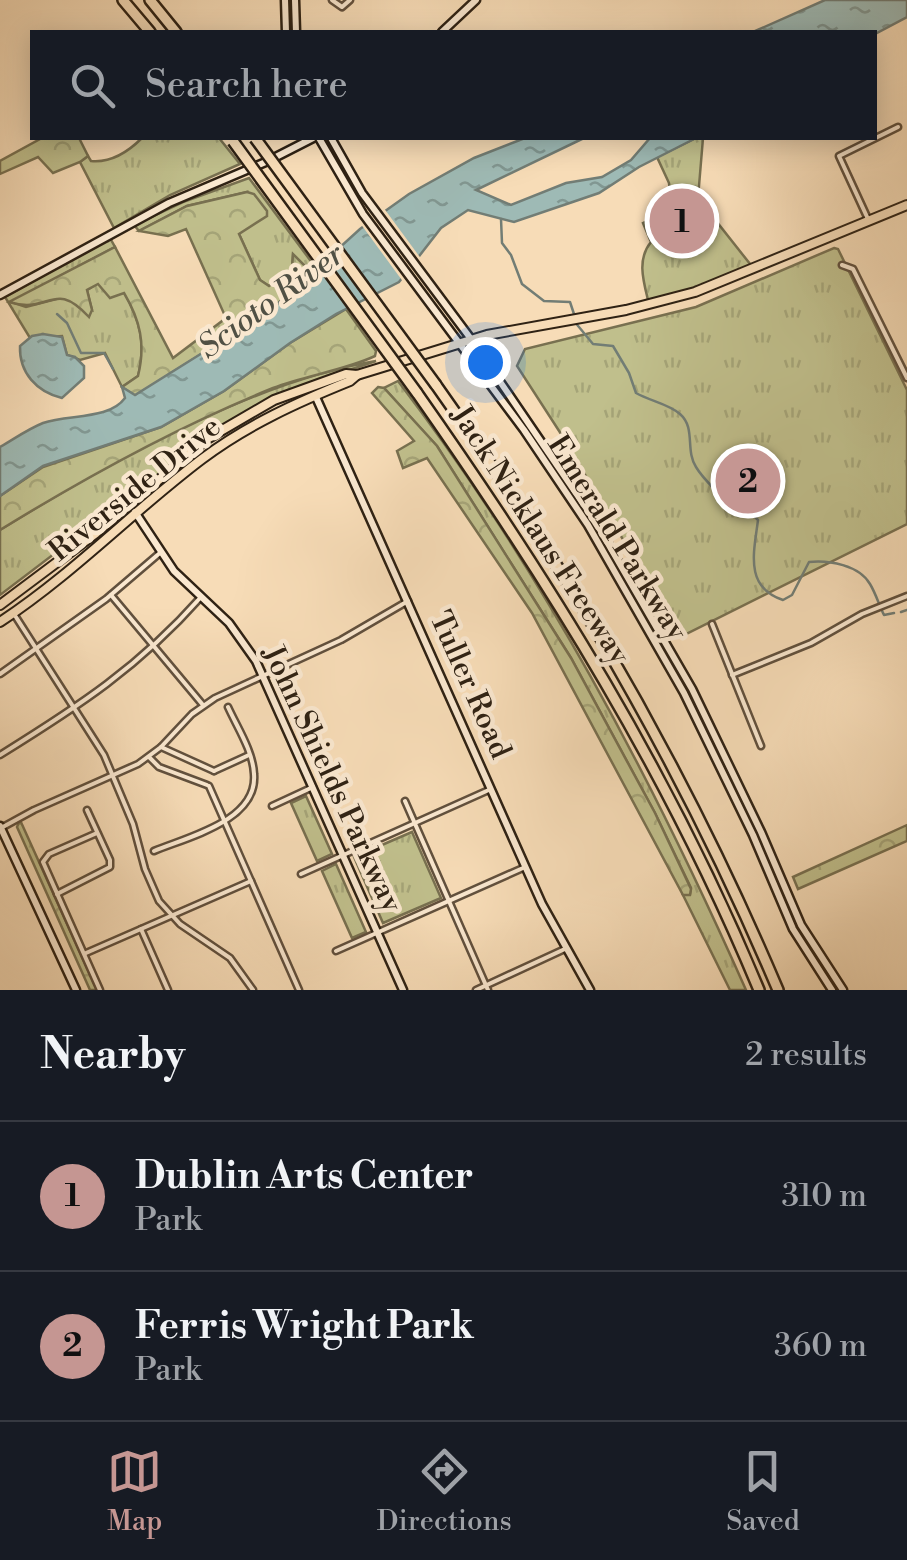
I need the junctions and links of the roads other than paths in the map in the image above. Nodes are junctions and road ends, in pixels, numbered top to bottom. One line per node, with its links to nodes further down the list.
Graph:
1 (124, 0): 8 (highway)
2 (150, 0): 9 (highway)
3 (285, 0): 10 (main road)
4 (295, 0): 11 (main road)
5 (332, 0): 6 (street)
6 (350, 0)
7 (476, 0): 12 (main road)
8 (148, 30)
9 (174, 30)
10 (286, 30)
11 (296, 30)
12 (444, 30)
13 (898, 127): 14 (street)
14 (877, 137)
15 (232, 140): 88 (highway, Jack Nicklaus Freeway, bridge)
16 (256, 140): 89 (highway, Jack Nicklaus Freeway, bridge)
17 (312, 140): 24 (main road)
18 (317, 140): 26 (main road, Emerald Parkway)
19 (332, 140): 25 (main road, Emerald Parkway)
20 (872, 140): 22 (street)
21 (907, 205): 22 (main road, Riverside Drive)
22 (869, 221): 25 (main road, Riverside Drive)
23 (842, 265): 28 (street)
24 (0, 295)
25 (471, 339): 26 (main road, Riverside Drive); 91 (main road, Emerald Parkway)
26 (459, 342): 27 (main road, Riverside Drive); 90 (main road, Emerald Parkway)
27 (357, 374): 29 (main road, Riverside Drive); 30 (main road, Riverside Drive)
28 (907, 378)
29 (315, 395): 31 (main road, Riverside Drive); 36 (main road, Tuller Road)
30 (130, 504): 31 (main road, John Shields Parkway); 37 (main road, Riverside Drive)
31 (137, 515): 32 (main road, John Shields Parkway); 38 (main road, Riverside Drive)
32 (161, 552): 33 (street); 35 (main road, John Shields Parkway)
33 (111, 596): 41 (street); 42 (street)
34 (907, 596): 44 (street)
35 (201, 597): 41 (street); 45 (main road, John Shields Parkway)
36 (408, 601): 45 (street); 58 (main road, Tuller Road)
37 (0, 605)
38 (13, 613): 39 (main road, Riverside Drive); 42 (street)
39 (0, 622)
40 (712, 624): 44 (street)
41 (154, 647): 46 (street); 48 (street)
42 (38, 650): 43 (street); 48 (street)
43 (0, 674)
44 (732, 675): 49 (street)
45 (263, 676): 46 (street); 57 (main road, John Shields Parkway)
46 (203, 706): 50 (street)
47 (228, 707): 52 (street)
48 (76, 708): 51 (street); 55 (street)
49 (761, 746)
50 (161, 747): 53 (street); 54 (street)
51 (0, 754)
52 (249, 755): 54 (street); 62 (street)
53 (149, 757): 55 (street); 56 (street)
54 (214, 771): 56 (street)
55 (114, 775): 64 (street); 73 (street)
56 (209, 786): 62 (street)
57 (312, 787): 60 (street); 67 (main road, John Shields Parkway)
58 (491, 789): 63 (street); 68 (main road, Tuller Road)
59 (405, 800): 63 (street)
60 (272, 806)
61 (88, 810): 65 (street)
62 (224, 820): 66 (street); 70 (street)
63 (415, 823): 67 (street); 72 (street)
64 (0, 828): 80 (main road)
65 (97, 833): 71 (street); 71 (street)
66 (154, 852)
67 (342, 855): 69 (street); 75 (main road, John Shields Parkway)
68 (526, 866): 72 (street); 76 (main road, Tuller Road)
69 (302, 874)
70 (251, 881): 73 (street); 84 (street)
71 (57, 894): 78 (street)
72 (450, 901): 75 (street); 79 (street)
73 (171, 916): 74 (street); 83 (street)
74 (141, 929): 78 (street); 82 (street)
75 (377, 933): 77 (street); 85 (main road, John Shields Parkway)
76 (568, 948): 79 (street); 87 (main road, Tuller Road)
77 (336, 952)
78 (84, 954): 81 (street)
79 (487, 988): 86 (street)
80 (76, 990)
81 (100, 990)
82 (168, 990)
83 (253, 990)
84 (299, 990)
85 (403, 990)
86 (476, 990)
87 (590, 990)
88 (759, 990)
89 (778, 990)
90 (832, 990)
91 (843, 990)

